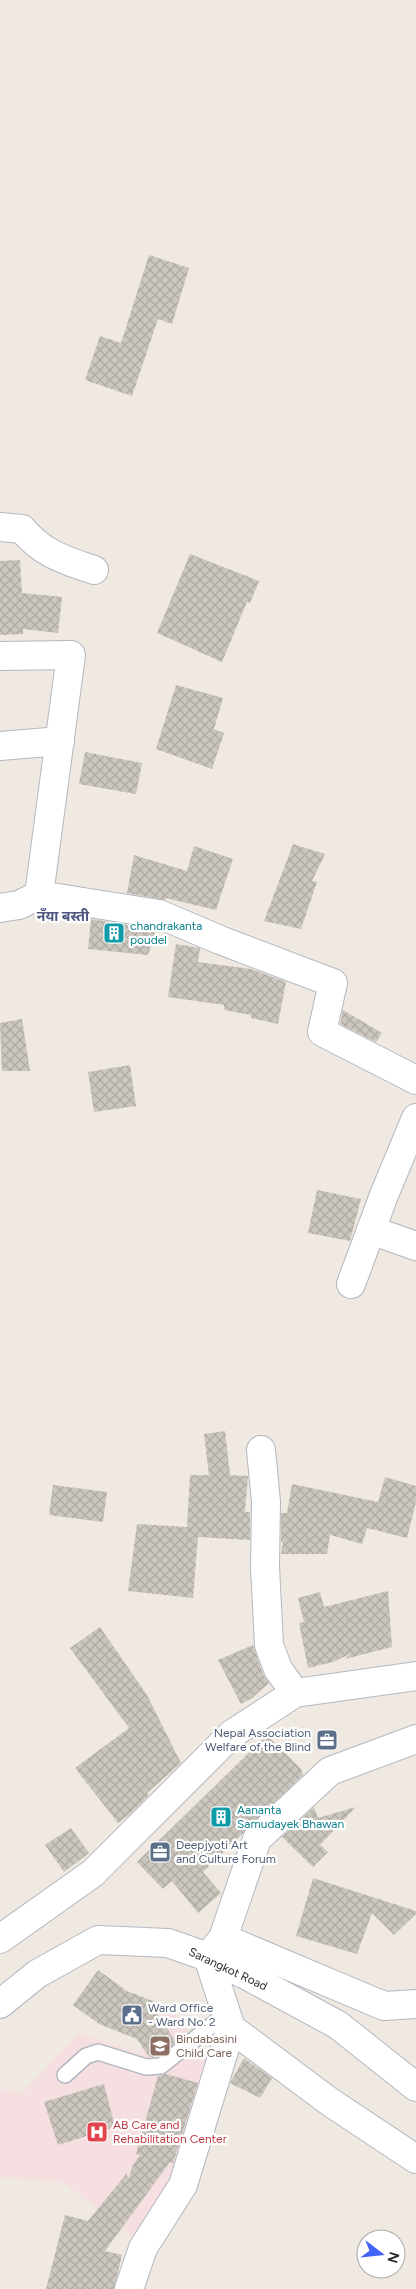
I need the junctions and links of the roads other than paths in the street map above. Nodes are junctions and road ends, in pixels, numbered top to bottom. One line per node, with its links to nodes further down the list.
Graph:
1 (0, 528): 2 (street)
2 (94, 570)
3 (0, 656): 4 (street)
4 (60, 741): 5 (street); 6 (street)
5 (0, 746)
6 (39, 895): 7 (street); 8 (street)
7 (0, 908)
8 (416, 1080)
9 (416, 1118): 10 (street)
10 (371, 1230): 11 (street); 12 (street)
11 (416, 1246)
12 (352, 1284)
13 (261, 1450): 15 (street)
14 (416, 1676): 15 (street)
15 (295, 1693): 17 (street)
16 (416, 1739): 18 (street)
17 (0, 1939)
18 (215, 1947): 19 (street, Sarangkot Road); 20 (street); 21 (street); 23 (street, Sarangkot Road)
19 (0, 2004)
20 (416, 2004)
21 (229, 2021): 22 (lane); 24 (street); 25 (street)
22 (65, 2075)
23 (416, 2087)
24 (416, 2158)
25 (129, 2289)

